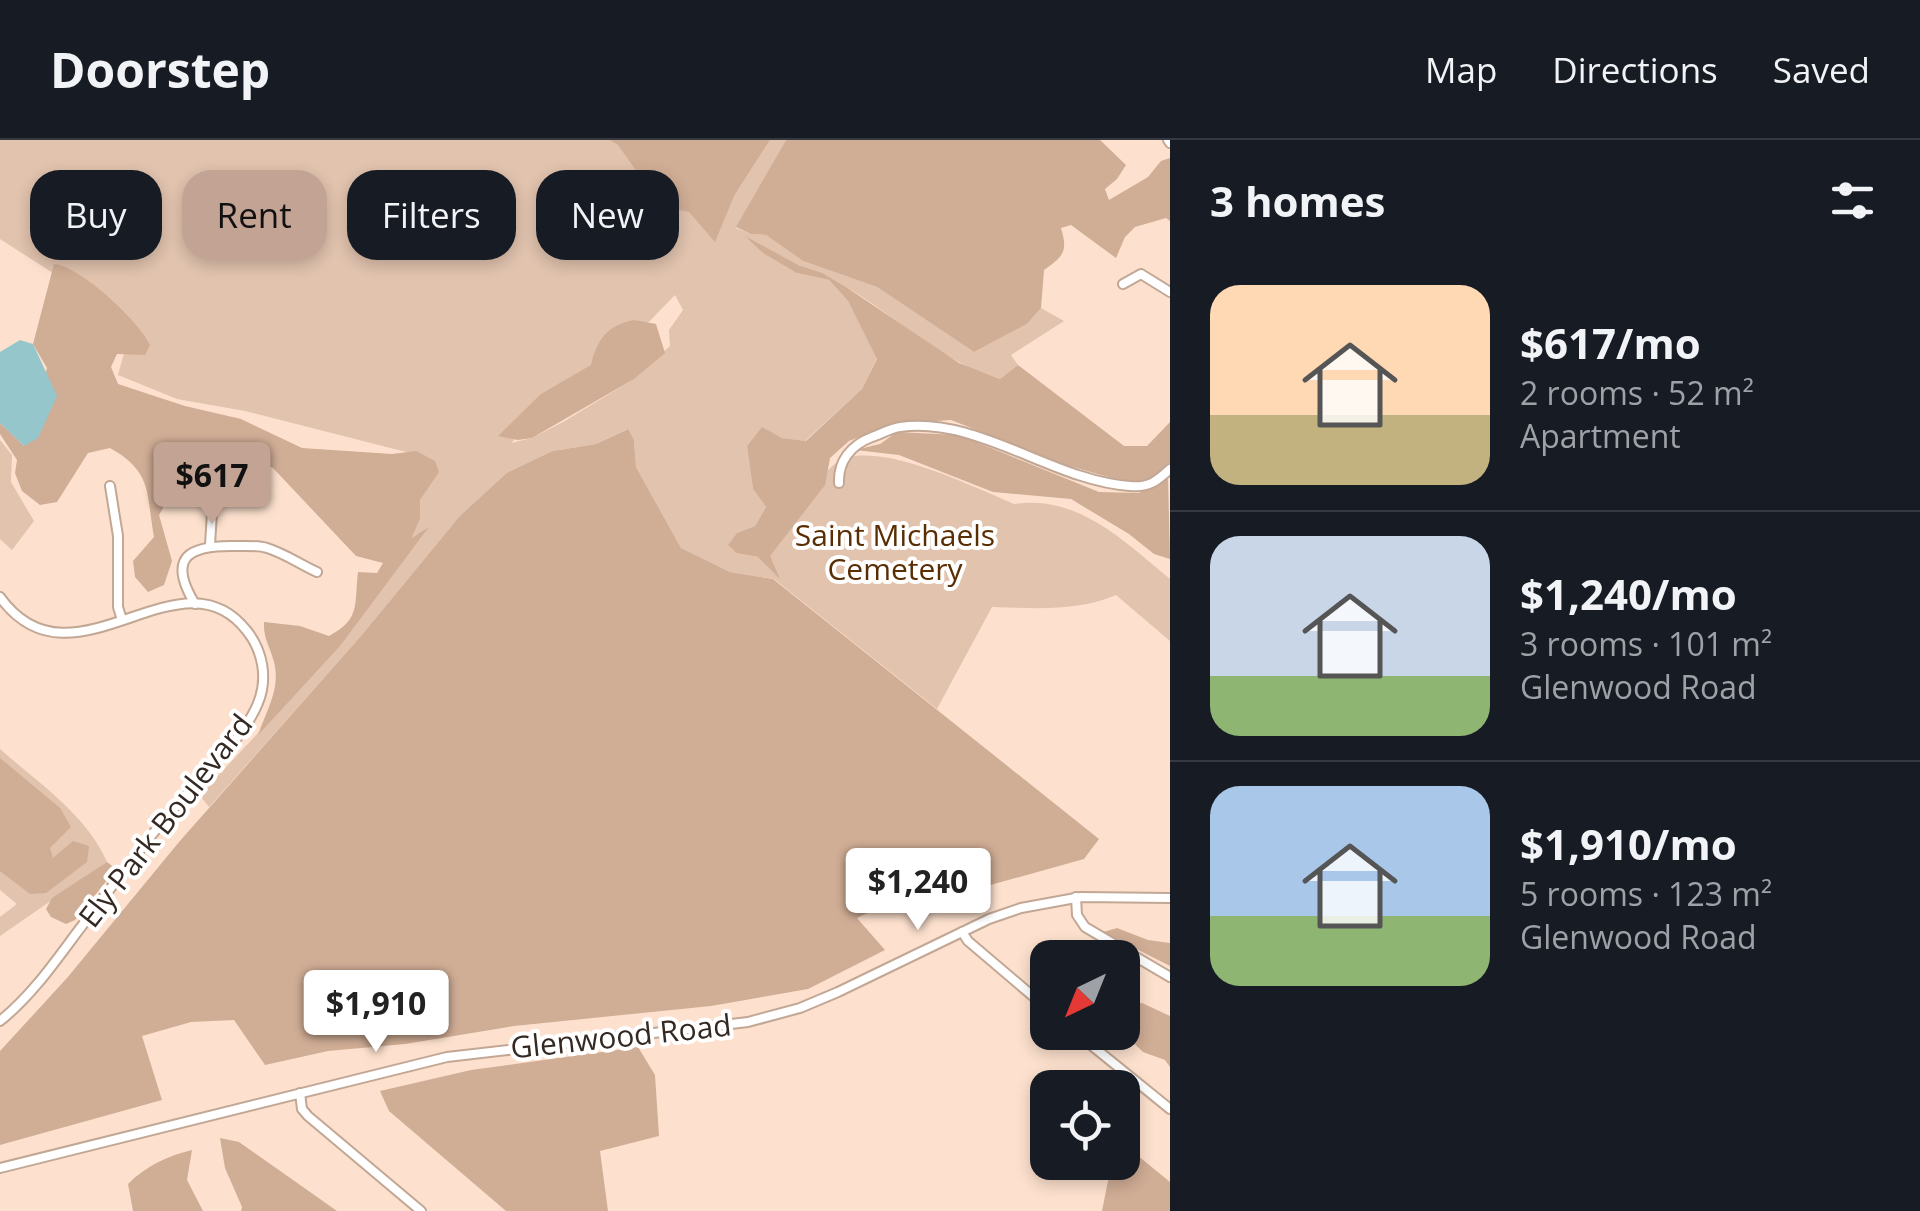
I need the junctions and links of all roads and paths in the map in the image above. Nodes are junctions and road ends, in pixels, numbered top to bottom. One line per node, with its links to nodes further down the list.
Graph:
1 (1123, 284): 2 (street)
2 (1170, 292)
3 (1170, 469): 5 (street)
4 (214, 480): 7 (street)
5 (839, 483)
6 (110, 486): 11 (street)
7 (210, 546): 8 (street); 10 (street)
8 (317, 572)
9 (0, 597): 11 (street)
10 (194, 604): 11 (street); 17 (street, Ely Park Boulevard)
11 (122, 620)
12 (1076, 898): 13 (street, Glenwood Road); 14 (street, Glenwood Road); 15 (street)
13 (1170, 898)
14 (962, 932): 16 (street); 19 (street, Glenwood Road)
15 (1170, 978)
16 (1030, 994)
17 (0, 1021)
18 (1097, 1050): 20 (street)
19 (300, 1093): 21 (street, Glenwood Road); 22 (street)
20 (1170, 1110)
21 (0, 1168)
22 (422, 1211)

